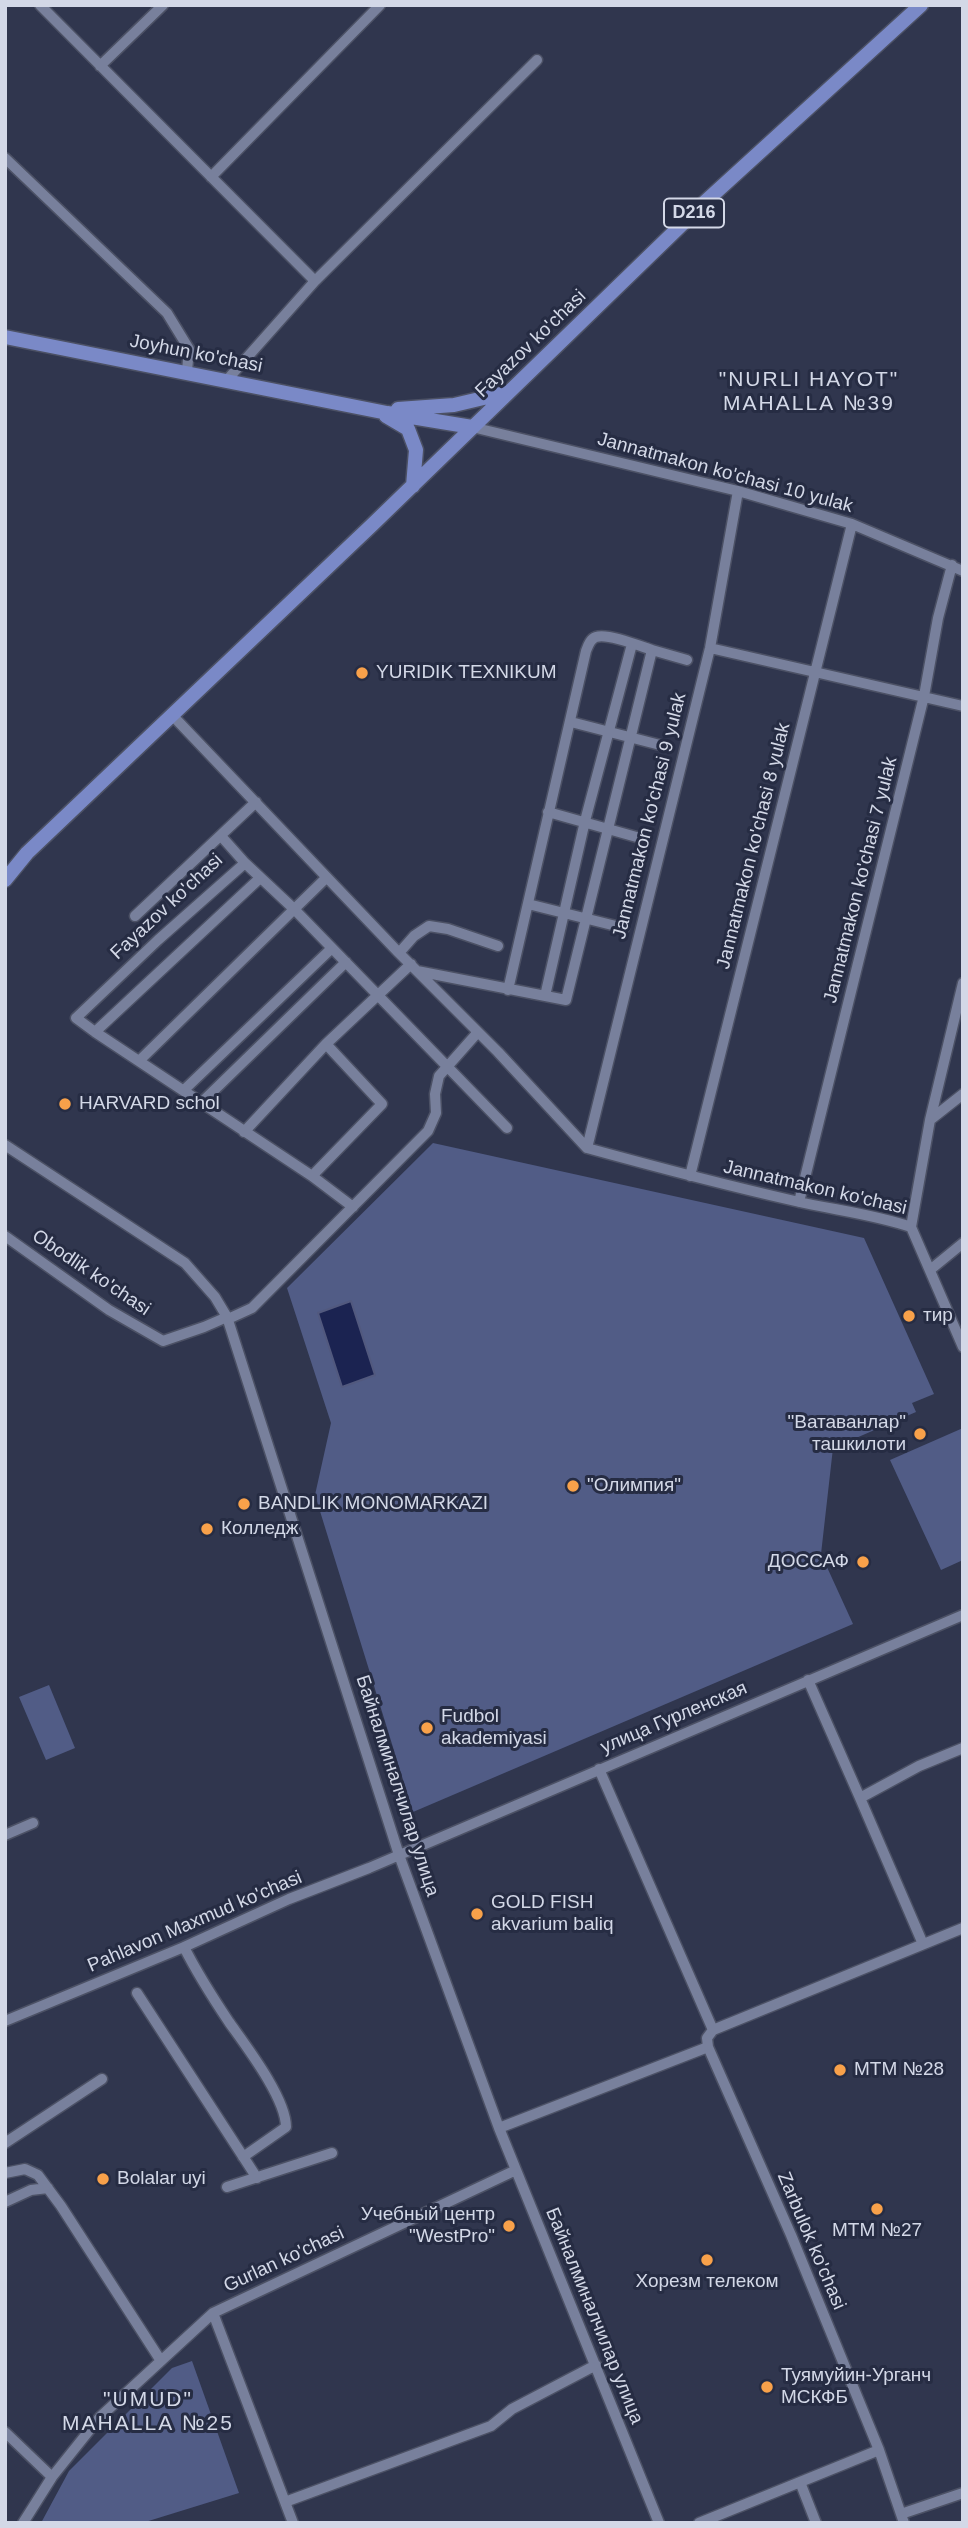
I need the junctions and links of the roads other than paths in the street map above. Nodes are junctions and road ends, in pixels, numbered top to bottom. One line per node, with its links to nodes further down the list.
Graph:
1 (40, 5): 6 (street)
2 (163, 5): 6 (street)
3 (380, 5): 8 (street)
4 (921, 5): 13 (main road, Fayazov ko'chasi / D216)
5 (537, 60): 9 (street)
6 (100, 66): 8 (street)
7 (5, 158): 11 (street)
8 (211, 177): 9 (street)
9 (315, 281): 12 (street)
10 (5, 337): 11 (main road, Joyhun ko'chasi)
11 (187, 371): 12 (main road, Joyhun ko'chasi)
12 (227, 380): 14 (main road, Joyhun ko'chasi)
13 (510, 391): 14 (main road); 15 (main road, Fayazov ko'chasi / D216)
14 (379, 411): 15 (main road); 16 (main road)
15 (472, 427): 16 (main road, Fayazov ko'chasi); 17 (street, Jannatmakon ko'chasi 10 yulak)
16 (413, 486): 28 (main road, Fayazov ko'chasi)
17 (738, 491): 18 (street, Jannatmakon ko'chasi 10 yulak); 22 (street, Jannatmakon ko'chasi 9 yulak)
18 (852, 524): 19 (street, Jannatmakon ko'chasi 10 yulak); 25 (street, Jannatmakon ko'chasi 8 yulak)
19 (952, 565): 20 (street, Jannatmakon ko'chasi 10 yulak); 26 (street, Jannatmakon ko'chasi 7 yulak)
20 (963, 571)
21 (632, 643): 23 (street); 29 (street); 30 (street)
22 (710, 648): 25 (street); 70 (street, Jannatmakon ko'chasi 9 yulak)
23 (652, 650): 24 (street); 31 (street)
24 (687, 660)
25 (816, 671): 26 (street); 72 (street, Jannatmakon ko'chasi 8 yulak)
26 (924, 696): 27 (street); 73 (street, Jannatmakon ko'chasi 7 yulak)
27 (963, 706)
28 (173, 716): 33 (street); 42 (main road, Fayazov ko'chasi)
29 (571, 722): 30 (street); 34 (street)
30 (610, 731): 31 (street); 35 (street)
31 (630, 738): 32 (street); 36 (street)
32 (664, 746)
33 (256, 802): 37 (street); 40 (street)
34 (548, 812): 35 (street); 43 (street)
35 (585, 821): 36 (street); 45 (street)
36 (607, 828): 38 (street); 47 (street)
37 (221, 835): 39 (street); 46 (street)
38 (640, 838)
39 (245, 863): 41 (street, Fayazov ko'chasi); 58 (street, Fayazov ko'chasi)
40 (326, 878): 44 (street); 51 (street)
41 (259, 879): 44 (street, Fayazov ko'chasi); 58 (street)
42 (5, 880)
43 (528, 905): 45 (street); 55 (street)
44 (294, 909): 50 (street); 61 (street)
45 (564, 912): 47 (street); 57 (street)
46 (135, 916)
47 (585, 919): 48 (street); 57 (street)
48 (624, 928)
49 (498, 946): 51 (street)
50 (332, 948): 52 (street); 63 (street)
51 (399, 953): 53 (street)
52 (346, 962): 56 (street); 65 (street)
53 (414, 968): 55 (street); 56 (street); 59 (street)
54 (963, 983): 66 (street)
55 (508, 990): 57 (street)
56 (378, 994): 60 (street); 62 (street)
57 (545, 996)
58 (95, 1032): 61 (street)
59 (478, 1032): 62 (street); 70 (street)
60 (326, 1044): 68 (street); 71 (street)
61 (140, 1060): 63 (street)
62 (447, 1065): 67 (street); 74 (street)
63 (184, 1090): 65 (street)
64 (963, 1094): 66 (street)
65 (202, 1102): 68 (street)
66 (930, 1120): 75 (street)
67 (507, 1128)
68 (244, 1132): 71 (street)
69 (5, 1145): 80 (street, Байналминалчилар улица)
70 (587, 1148): 72 (street, Jannatmakon ko'chasi)
71 (312, 1176): 74 (street)
72 (690, 1176): 73 (street, Jannatmakon ko'chasi)
73 (799, 1202): 75 (street, Jannatmakon ko'chasi)
74 (353, 1207): 80 (street)
75 (911, 1227): 79 (street, Jannatmakon ko'chasi)
76 (9, 1239): 78 (street, Obodlik ko'chasi); 80 (street, Obodlik ko'chasi)
77 (963, 1243): 79 (street)
78 (5, 1251)
79 (930, 1270): 81 (street, Jannatmakon ko'chasi)
80 (228, 1318): 89 (street, Байналминалчилар улица)
81 (963, 1347)
82 (963, 1615): 83 (street, улица Гурленская)
83 (808, 1680): 85 (street, улица Гурленская); 86 (street)
84 (963, 1748): 86 (street)
85 (599, 1769): 89 (street, улица Гурленская); 95 (street)
86 (860, 1798): 91 (street)
87 (33, 1824): 88 (street)
88 (5, 1835)
89 (399, 1855): 92 (street, Pahlavon Maxmud ko'chasi); 98 (street, Байналминалчилар улица)
90 (963, 1928): 91 (street)
91 (923, 1944): 95 (street)
92 (184, 1947): 94 (street, Pahlavon Maxmud ko'chasi); 101 (street)
93 (137, 1993): 101 (street)
94 (5, 2021)
95 (713, 2030): 96 (street)
96 (708, 2047): 98 (street); 112 (street, Zarbulok ko'chasi)
97 (102, 2079): 99 (street)
98 (499, 2128): 102 (street, Байналминалчилар улица)
99 (5, 2143)
100 (332, 2153): 104 (street)
101 (243, 2157): 104 (street)
102 (516, 2170): 108 (street, Gurlan ko'chasi); 110 (street, Байналминалчилар улица)
103 (5, 2173): 105 (street)
104 (257, 2178): 106 (street)
105 (48, 2188): 107 (street); 109 (street)
106 (226, 2188)
107 (5, 2202)
108 (213, 2312): 109 (street); 116 (street, Gurlan ko'chasi)
109 (160, 2361): 113 (street)
110 (596, 2365): 116 (street); 121 (street, Байналминалчилар улица)
111 (5, 2432): 113 (street)
112 (879, 2450): 114 (street); 118 (street, Zarbulok ko'chasi)
113 (52, 2477): 119 (street)
114 (800, 2482): 117 (street); 124 (street)
115 (963, 2493): 118 (street, Zarbulok ko'chasi)
116 (285, 2502): 120 (street, Gurlan ko'chasi)
117 (729, 2511): 122 (street); 123 (street)
118 (903, 2519)
119 (23, 2523)
120 (293, 2523)
121 (659, 2523)
122 (699, 2523)
123 (734, 2523)
124 (816, 2523)

